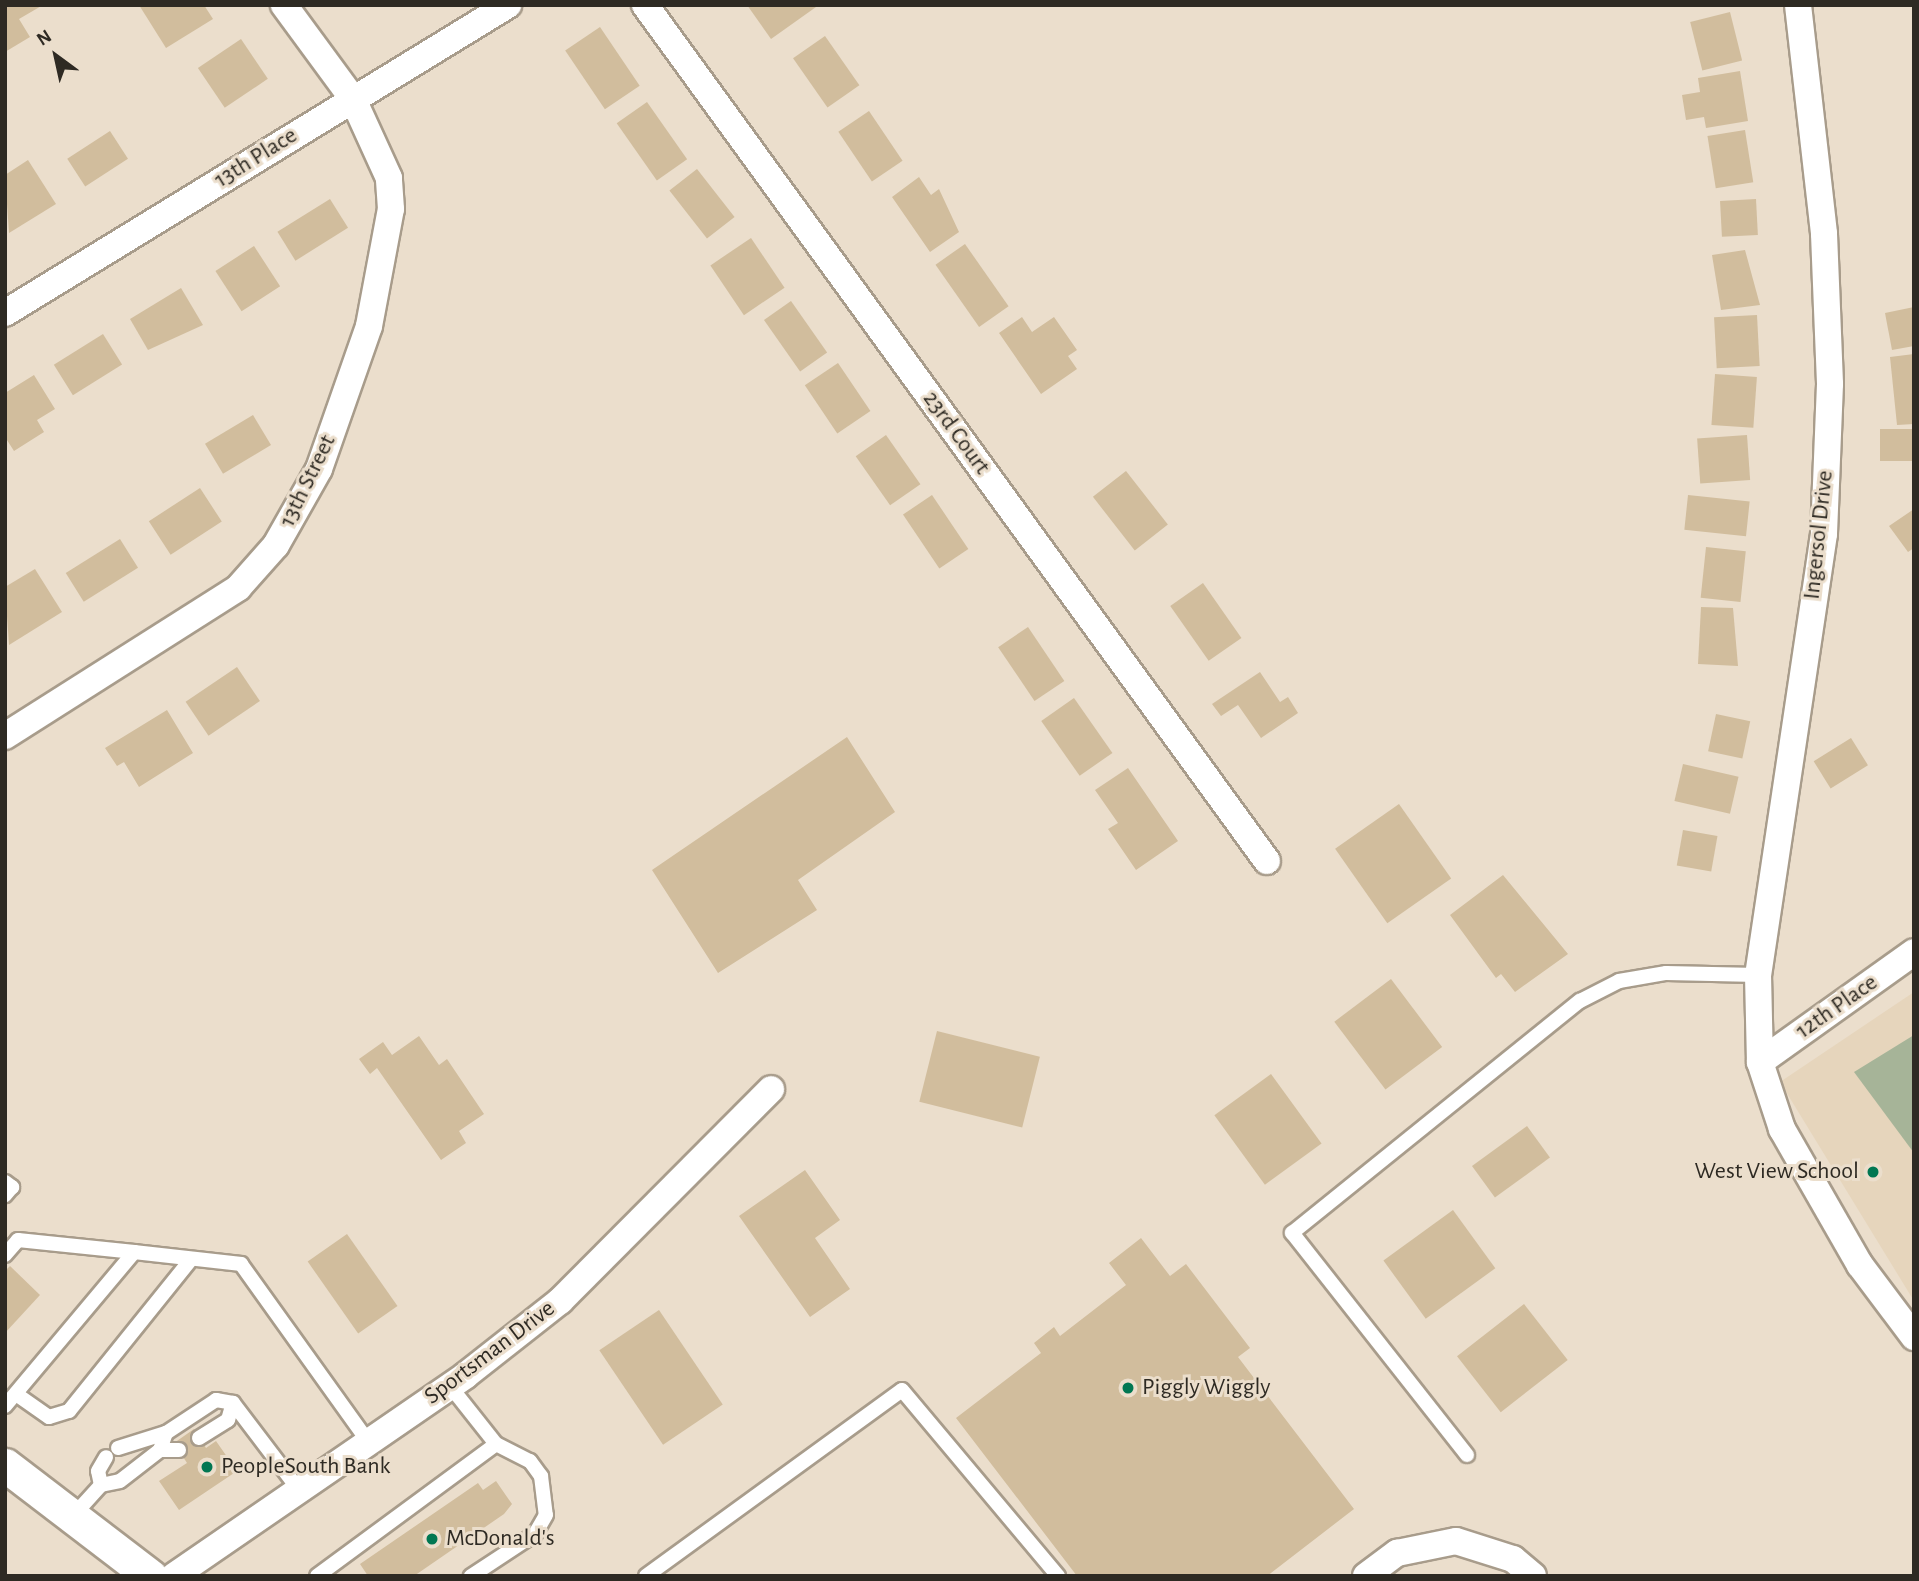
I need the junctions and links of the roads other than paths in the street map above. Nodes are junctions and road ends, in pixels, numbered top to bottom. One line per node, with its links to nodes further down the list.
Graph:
1 (284, 5): 5 (street, 13th Street)
2 (508, 5): 5 (street, 13th Place)
3 (645, 5): 8 (street, 23rd Court)
4 (1798, 5): 10 (street, Ingersol Drive)
5 (353, 99): 6 (street, 13th Place); 7 (street, 13th Street)
6 (5, 313)
7 (5, 736)
8 (1267, 861)
9 (1914, 952): 11 (street, 12th Place)
10 (1758, 975): 11 (street, Ingersol Drive); 28 (lane)
11 (1760, 1062): 18 (street, Ingersol Drive)
12 (771, 1089): 19 (street, Sportsman Drive)
13 (5, 1182): 14 (lane)
14 (5, 1195)
15 (134, 1252): 16 (lane); 17 (lane); 20 (lane)
16 (5, 1255)
17 (191, 1259): 20 (lane); 24 (lane)
18 (1914, 1337)
19 (450, 1386): 24 (street, Sportsman Drive); 25 (lane)
20 (8, 1401)
21 (233, 1403): 22 (lane); 23 (lane); 31 (lane)
22 (166, 1433): 26 (lane); 30 (lane)
23 (199, 1438)
24 (368, 1440): 31 (street, Sportsman Drive)
25 (496, 1444): 35 (lane); 36 (lane)
26 (160, 1450): 27 (lane); 30 (lane)
27 (179, 1450)
28 (1467, 1455)
29 (5, 1465): 32 (street)
30 (101, 1485): 32 (lane)
31 (299, 1490): 34 (street, Sportsman Drive)
32 (72, 1517): 33 (street)
33 (150, 1576)
34 (174, 1576)
35 (317, 1576)
36 (471, 1576)
37 (646, 1576): 38 (lane)
38 (1058, 1576)
39 (1366, 1576): 40 (street)
40 (1533, 1576)

